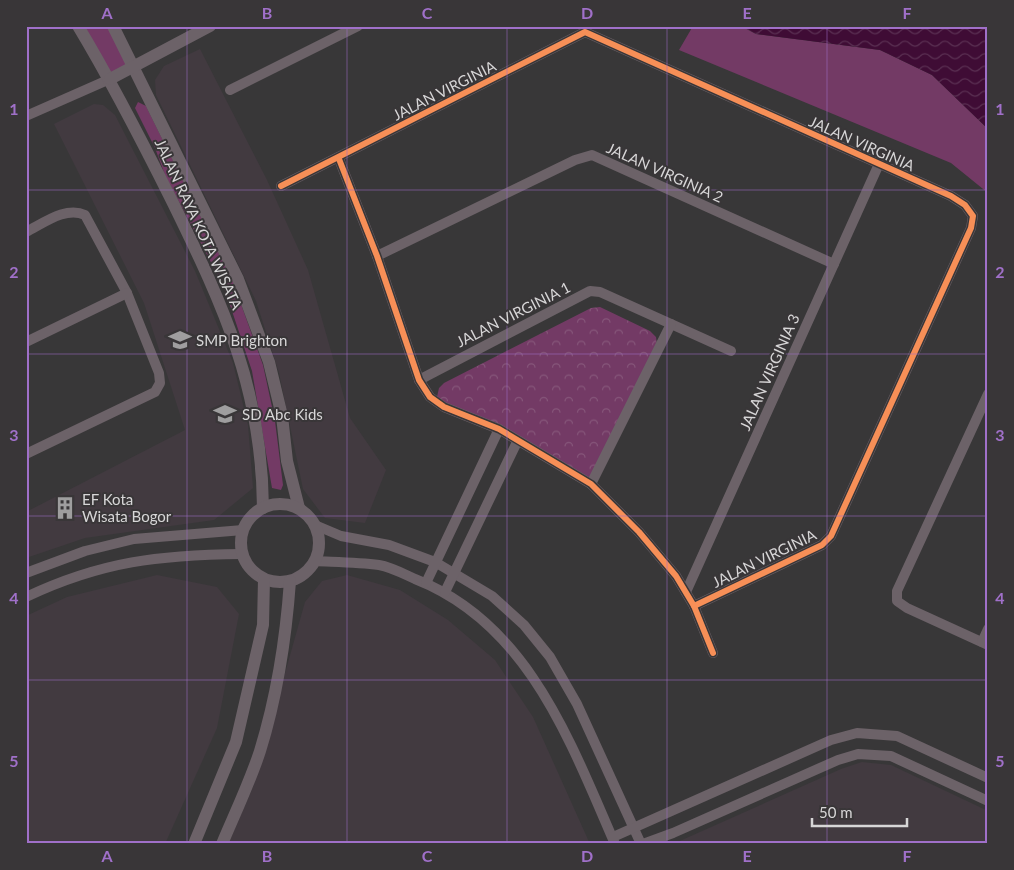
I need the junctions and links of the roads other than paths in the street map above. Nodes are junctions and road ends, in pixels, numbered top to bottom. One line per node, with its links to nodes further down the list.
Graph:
1 (78, 26): 7 (street, JALAN RAYA KOTA WISATA)
2 (113, 26): 6 (street, JALAN RAYA KOTA WISATA)
3 (210, 26): 6 (street)
4 (358, 26): 8 (street)
5 (582, 29): 10 (street, JALAN VIRGINIA); 11 (street, JALAN VIRGINIA)
6 (134, 68): 7 (street); 27 (street, JALAN RAYA KOTA WISATA)
7 (110, 79): 9 (street); 26 (street, JALAN RAYA KOTA WISATA)
8 (230, 90)
9 (26, 116)
10 (339, 159): 12 (street, JALAN VIRGINIA); 14 (street)
11 (879, 164): 15 (street, JALAN VIRGINIA 3); 41 (street, JALAN VIRGINIA)
12 (281, 186)
13 (26, 232): 16 (street)
14 (377, 256): 15 (street, JALAN VIRGINIA 2); 20 (street)
15 (834, 264): 39 (street, JALAN VIRGINIA 3)
16 (127, 293): 18 (street); 24 (street)
17 (670, 324): 19 (street, JALAN VIRGINIA 1); 20 (street, JALAN VIRGINIA 1); 25 (street)
18 (26, 342)
19 (732, 351)
20 (418, 380): 22 (street)
21 (988, 394): 43 (street)
22 (499, 429): 23 (street); 32 (street)
23 (518, 442): 25 (street); 33 (street)
24 (26, 454)
25 (591, 484): 39 (street)
26 (263, 508): 27 (street); 29 (street)
27 (299, 508): 28 (street)
28 (315, 525): 31 (street); 32 (street)
29 (243, 530): 30 (street); 34 (street)
30 (242, 554): 35 (street); 40 (street)
31 (315, 561): 36 (street); 37 (street)
32 (435, 562): 33 (street); 37 (street)
33 (455, 572): 38 (street); 47 (street)
34 (26, 573)
35 (264, 579): 36 (street); 49 (street)
36 (290, 581): 50 (street)
37 (426, 583): 38 (street)
38 (445, 592): 48 (street)
39 (686, 592): 41 (street)
40 (27, 594)
41 (694, 606): 44 (street)
42 (988, 629): 43 (street)
43 (985, 644)
44 (713, 654)
45 (988, 778): 47 (street)
46 (988, 801): 51 (street)
47 (634, 827): 48 (street); 51 (street)
48 (614, 840)
49 (194, 844)
50 (222, 844)
51 (642, 844)

